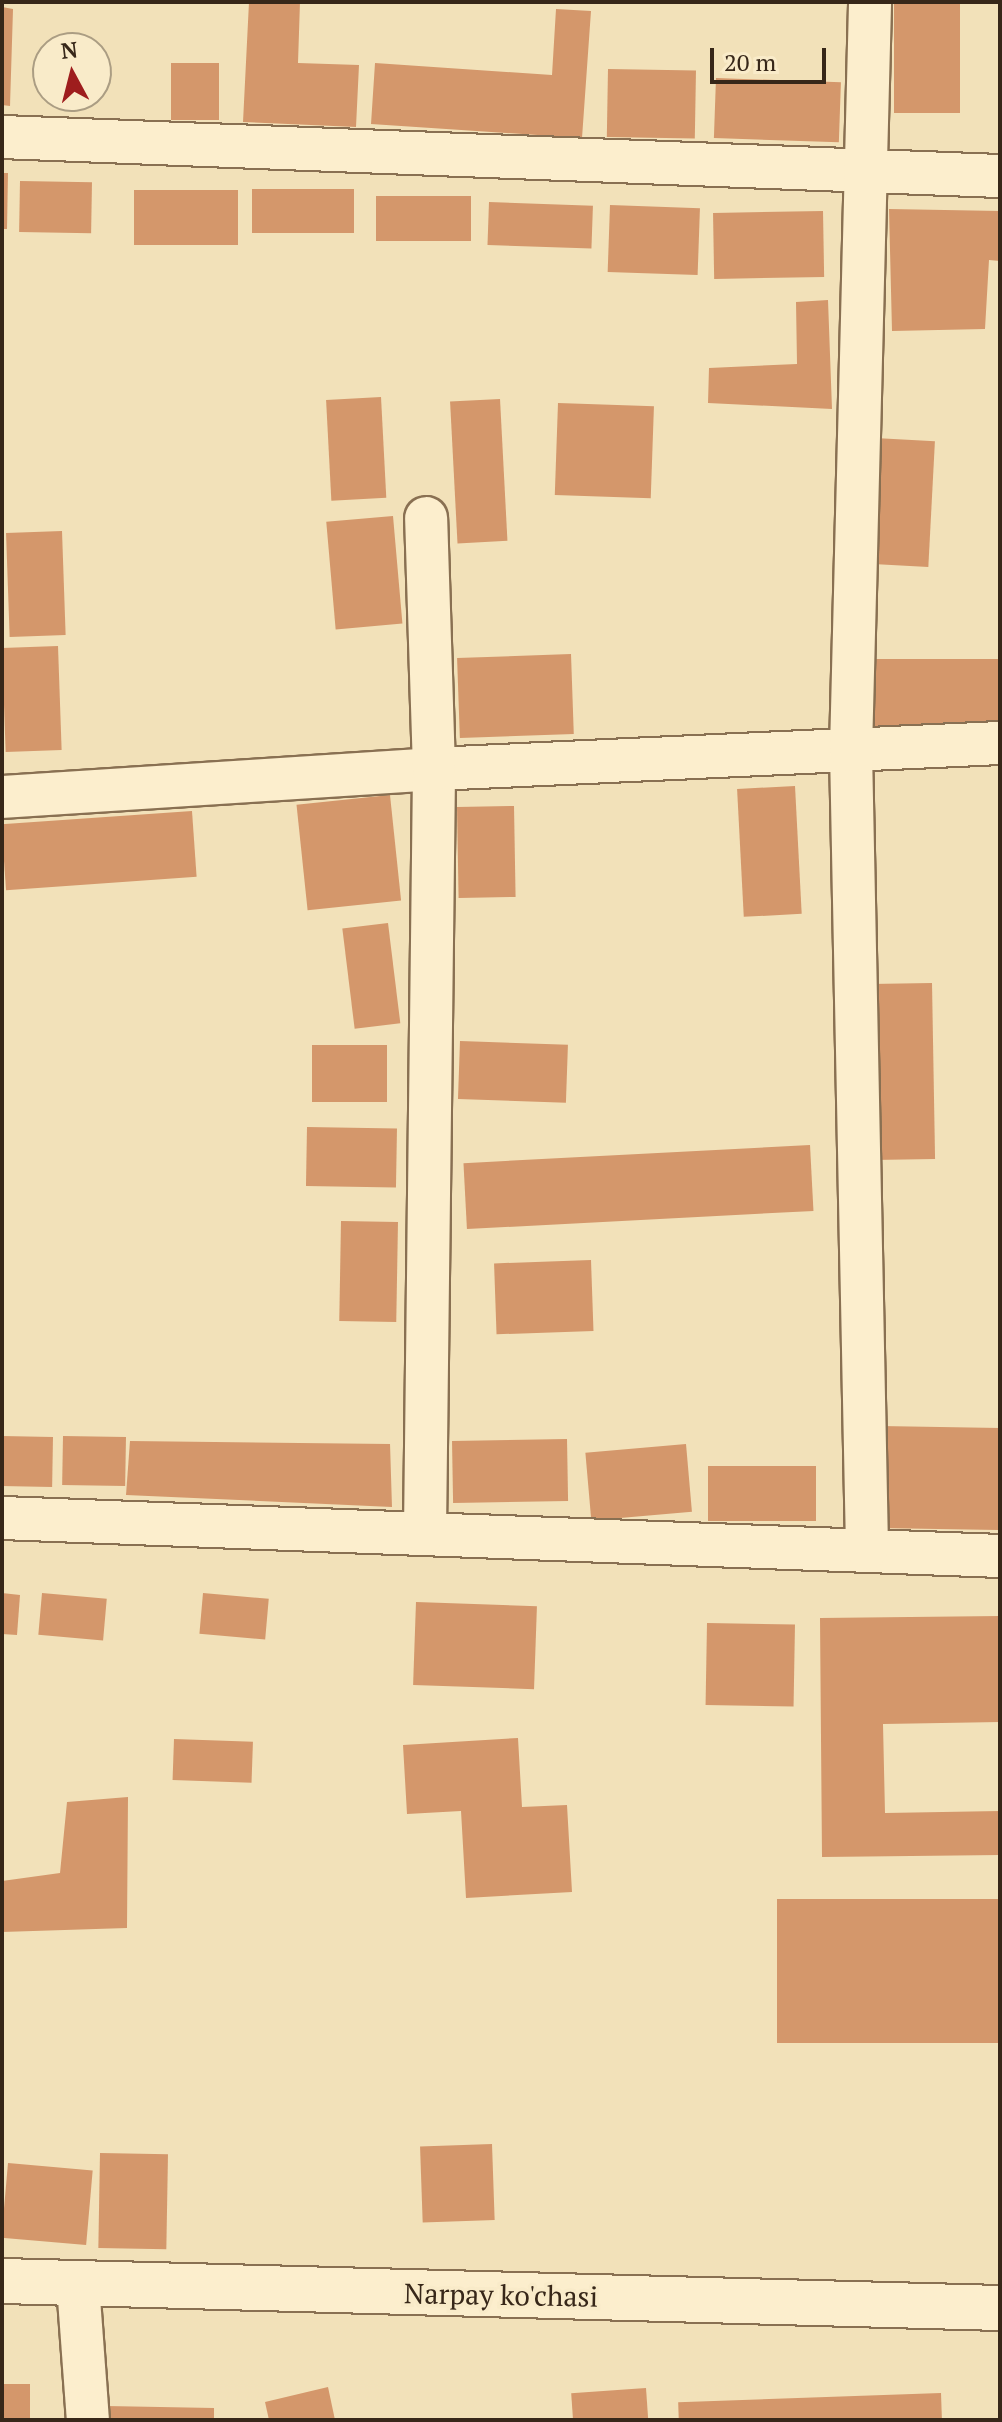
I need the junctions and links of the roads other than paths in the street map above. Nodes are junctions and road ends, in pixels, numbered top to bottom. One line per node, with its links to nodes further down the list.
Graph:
1 (870, 2): 3 (street)
2 (2, 137): 3 (street)
3 (865, 173): 4 (street); 7 (street)
4 (1000, 176)
5 (426, 518): 8 (street)
6 (1000, 743): 7 (street)
7 (851, 750): 8 (street); 12 (street)
8 (434, 769): 9 (street); 11 (street)
9 (2, 797)
10 (2, 1518): 11 (street)
11 (425, 1531): 12 (street)
12 (867, 1548): 13 (street)
13 (1000, 1556)
14 (2, 2281): 15 (main road, Narpay ko'chasi)
15 (78, 2285): 16 (main road, Narpay ko'chasi); 17 (street)
16 (1000, 2308)
17 (88, 2420)

